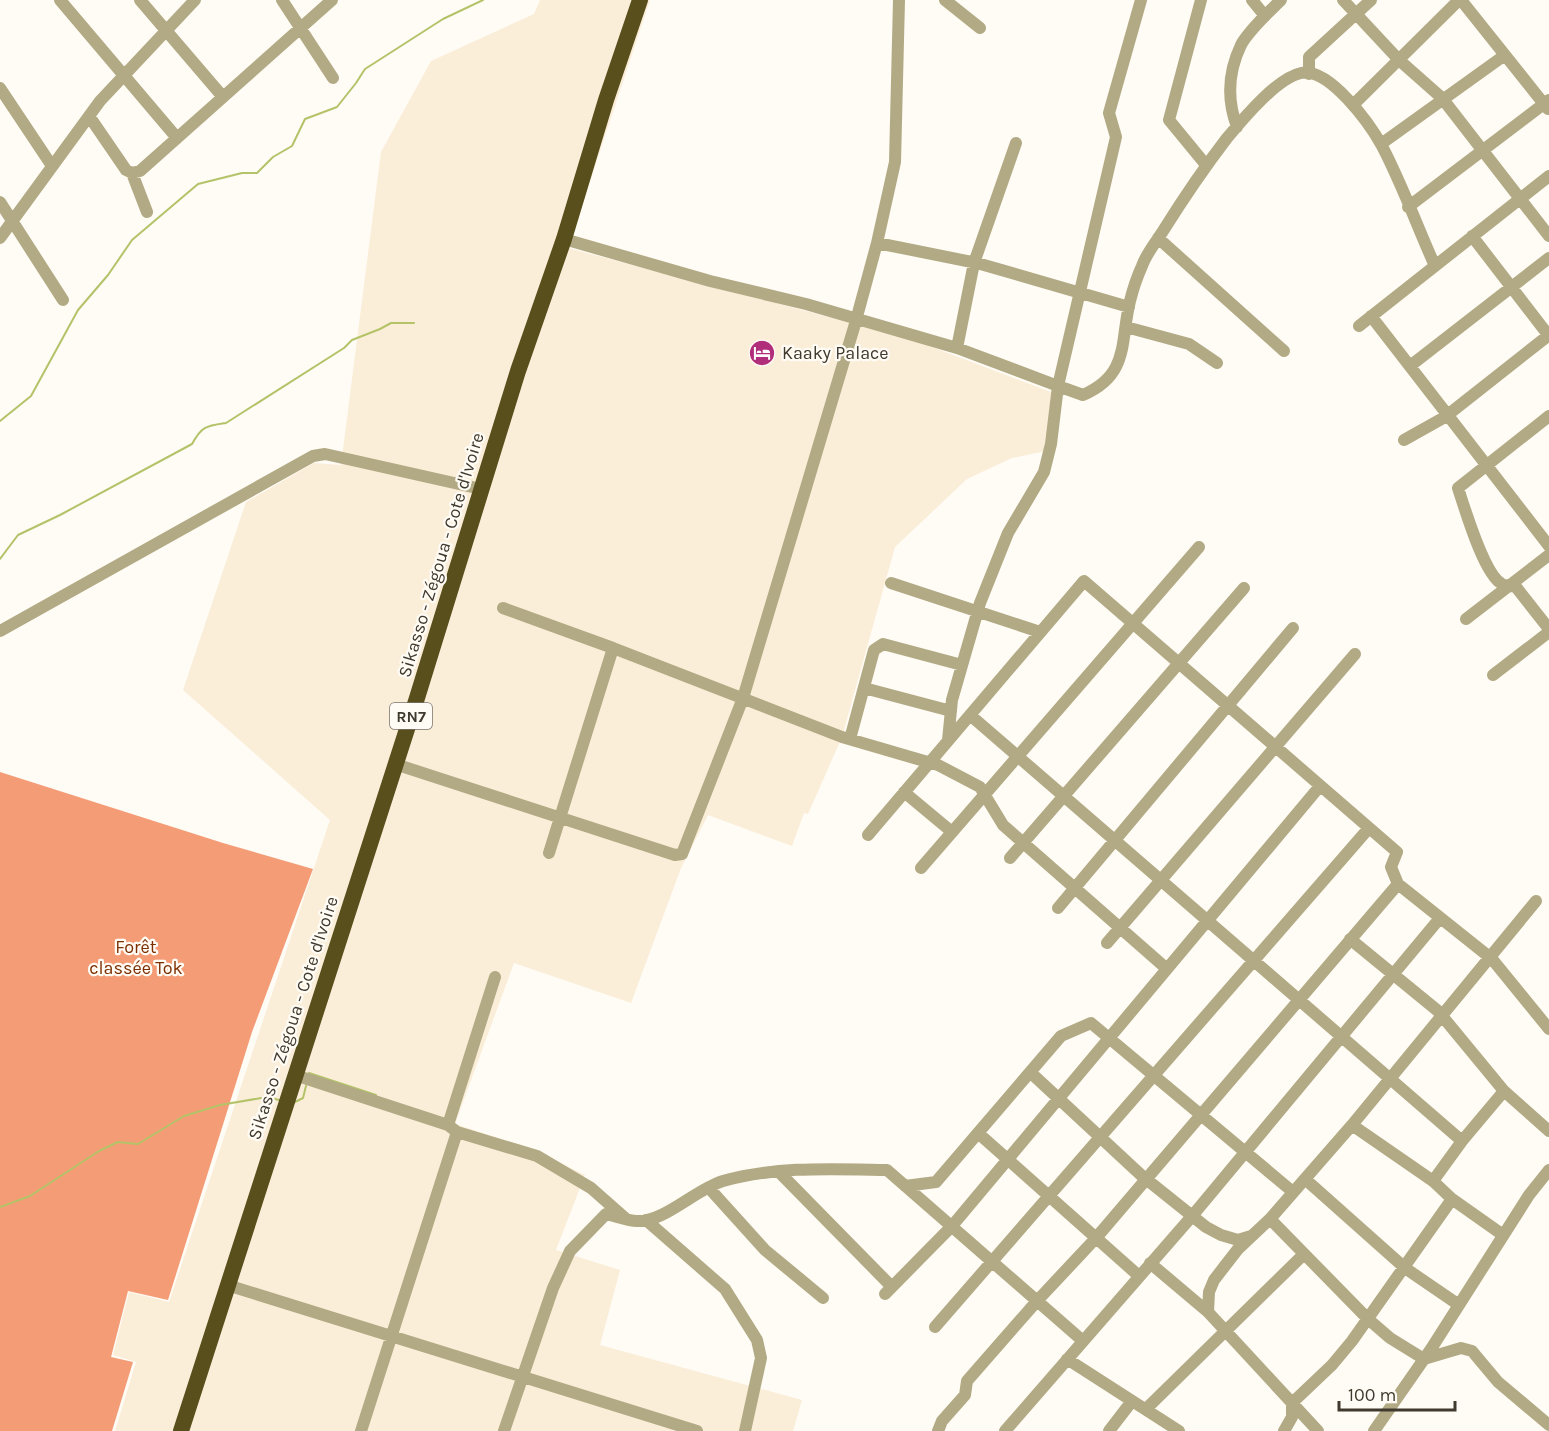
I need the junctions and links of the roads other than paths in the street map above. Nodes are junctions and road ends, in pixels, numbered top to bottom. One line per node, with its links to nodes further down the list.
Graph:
1 (60, 0): 24 (street)
2 (140, 0): 20 (street)
3 (195, 0): 20 (street)
4 (282, 0): 19 (street)
5 (332, 0): 19 (street)
6 (640, 0): 50 (highway, Sikasso - Zégoua - Cote d'Ivoire / RN7)
7 (899, 0): 51 (street)
8 (945, 0): 18 (street)
9 (1141, 0): 56 (street)
10 (1201, 0): 37 (street)
11 (1252, 0): 17 (street)
12 (1281, 0): 17 (street)
13 (1343, 0): 16 (street)
14 (1371, 0): 16 (street)
15 (1460, 0): 21 (street); 22 (street)
16 (1355, 15): 22 (street); 23 (street)
17 (1265, 16): 32 (street)
18 (980, 27)
19 (300, 28): 25 (street); 27 (street)
20 (166, 31): 24 (street); 27 (street)
21 (1505, 55): 28 (street); 30 (street)
22 (1399, 60): 28 (street); 29 (street)
23 (1309, 74): 29 (street); 32 (street)
24 (124, 75): 31 (street); 33 (street)
25 (333, 78)
26 (0, 87): 38 (street)
27 (223, 97): 33 (street)
28 (1443, 100): 35 (street); 36 (street)
29 (1353, 105): 35 (street)
30 (1547, 105): 36 (street)
31 (89, 116): 38 (street); 39 (street)
32 (1236, 127): 37 (street)
33 (177, 138): 39 (street)
34 (1016, 143): 53 (street)
35 (1381, 144): 43 (street)
36 (1484, 152): 41 (street); 43 (street)
37 (1206, 165): 49 (street)
38 (52, 166): 45 (street)
39 (132, 173): 44 (street)
40 (1549, 176): 41 (street)
41 (1520, 198): 46 (street); 47 (street)
42 (0, 202): 45 (street)
43 (1408, 207): 54 (street)
44 (147, 212)
45 (12, 221): 48 (street); 57 (street)
46 (1472, 236): 54 (street); 55 (street)
47 (1549, 236)
48 (0, 238)
49 (1158, 238): 58 (street); 65 (street)
50 (564, 239): 60 (street); 73 (highway, Sikasso - Zégoua - Cote d'Ivoire / RN7)
51 (877, 243): 53 (street); 60 (street)
52 (1549, 258): 55 (street)
53 (974, 263): 56 (street); 64 (street)
54 (1435, 266): 59 (street)
55 (1511, 287): 63 (street); 67 (street)
56 (1080, 293): 58 (street); 68 (street)
57 (63, 300)
58 (1129, 307): 62 (street)
59 (1371, 316): 61 (street); 67 (street)
60 (856, 318): 64 (street); 94 (street)
61 (1359, 326)
62 (1126, 327): 66 (street); 68 (street)
63 (1549, 336): 69 (street)
64 (957, 348): 68 (street)
65 (1284, 351)
66 (1217, 363)
67 (1410, 366): 69 (street)
68 (1058, 386): 81 (street)
69 (1448, 415): 71 (street); 72 (street)
70 (1549, 416): 72 (street)
71 (1404, 440)
72 (1487, 465): 74 (street); 78 (street)
73 (482, 489): 85 (street); 103 (highway, Sikasso - Zégoua - Cote d'Ivoire / RN7)
74 (1549, 546)
75 (1199, 547): 83 (street)
76 (1549, 555): 78 (street)
77 (891, 583): 81 (street)
78 (1509, 586): 82 (street); 86 (street)
79 (1244, 588): 90 (street)
80 (503, 608): 88 (street)
81 (978, 612): 87 (street); 91 (street)
82 (1466, 619)
83 (1133, 624): 87 (street); 90 (street); 101 (street)
84 (1293, 628): 95 (street)
85 (0, 631)
86 (1549, 631): 92 (street)
87 (1040, 632): 97 (street)
88 (613, 648): 94 (street); 108 (street)
89 (1355, 654): 100 (street)
90 (1179, 663): 95 (street); 107 (street)
91 (962, 665): 93 (street); 96 (street)
92 (1493, 675)
93 (864, 688): 96 (street); 98 (street)
94 (743, 698): 98 (street); 108 (street)
95 (1228, 706): 100 (street); 112 (street)
96 (951, 711): 99 (street)
97 (970, 715): 99 (street); 101 (street)
98 (849, 739): 102 (street)
99 (948, 740): 102 (street)
100 (1275, 747): 104 (street); 117 (street)
101 (1018, 756): 106 (street); 107 (street)
102 (929, 763): 105 (street); 106 (street)
103 (395, 764): 108 (street); 138 (highway, Sikasso - Zégoua - Cote d'Ivoire / RN7)
104 (1320, 786): 109 (street); 123 (street)
105 (904, 792): 110 (street); 111 (street)
106 (985, 794): 110 (street); 113 (street)
107 (1064, 796): 112 (street); 113 (street)
108 (561, 818): 114 (street)
109 (1369, 828): 118 (street); 128 (street)
110 (952, 832): 116 (street)
111 (868, 835)
112 (1115, 840): 117 (street); 119 (street)
113 (1023, 842): 115 (street); 119 (street)
114 (549, 854)
115 (1010, 858)
116 (921, 868)
117 (1161, 880): 123 (street); 124 (street)
118 (1398, 884): 122 (street); 125 (street)
119 (1076, 887): 121 (street); 124 (street)
120 (1536, 902): 127 (street)
121 (1058, 908)
122 (1440, 918): 127 (street); 130 (street)
123 (1207, 921): 128 (street); 129 (street)
124 (1120, 927): 126 (street); 129 (street)
125 (1350, 939): 130 (street); 132 (street)
126 (1107, 943)
127 (1490, 958): 133 (street); 134 (street)
128 (1254, 961): 132 (street); 139 (street)
129 (1167, 969): 136 (street)
130 (1394, 975): 133 (street); 135 (street)
131 (495, 977): 145 (street)
132 (1299, 999): 135 (street); 143 (street)
133 (1442, 1016): 140 (street); 141 (street)
134 (1549, 1029)
135 (1343, 1036): 140 (street); 150 (street)
136 (1108, 1038): 137 (street); 139 (street); 142 (street)
137 (1030, 1072): 142 (street); 147 (street)
138 (294, 1075): 145 (street); 177 (highway, Sikasso - Zégoua - Cote d'Ivoire / RN7)
139 (1154, 1076): 143 (street); 148 (street)
140 (1391, 1078): 144 (street); 149 (street)
141 (1504, 1091): 146 (street); 149 (street)
142 (1058, 1098): 148 (street); 151 (street)
143 (1200, 1114): 150 (street); 154 (street)
144 (1352, 1125): 155 (street); 156 (street)
145 (453, 1129): 163 (street); 185 (street)
146 (1549, 1131)
147 (978, 1133): 151 (street); 157 (street)
148 (1101, 1137): 154 (street); 160 (street)
149 (1462, 1141): 156 (street)
150 (1245, 1152): 159 (street); 162 (street)
151 (1007, 1158): 160 (street); 166 (street)
152 (1549, 1170): 168 (street)
153 (778, 1171): 157 (street); 158 (street); 166 (street)
154 (1145, 1178): 162 (street); 170 (street)
155 (1305, 1179): 159 (street); 175 (street)
156 (1432, 1181): 161 (street)
157 (905, 1186): 166 (street)
158 (709, 1188): 165 (street); 178 (street)
159 (1293, 1192): 164 (street)
160 (1049, 1196): 170 (street); 172 (street)
161 (1452, 1199): 168 (street); 175 (street)
162 (1193, 1215): 167 (street); 173 (street)
163 (626, 1219): 165 (street); 189 (street)
164 (1270, 1219): 169 (street); 171 (street)
165 (646, 1220): 199 (street)
166 (952, 1226): 172 (street)
167 (1221, 1235): 169 (street); 174 (street)
168 (1503, 1235): 180 (street)
169 (1252, 1236): 174 (street)
170 (1096, 1238): 176 (street); 179 (street)
171 (1303, 1255): 182 (street); 184 (street)
172 (992, 1262): 179 (street); 183 (street)
173 (1150, 1263): 176 (street); 181 (street)
174 (1224, 1267): 181 (street)
175 (1405, 1268): 180 (street); 182 (street)
176 (1139, 1276): 186 (street)
177 (227, 1284): 185 (street); 195 (highway, Sikasso - Zégoua - Cote d'Ivoire / RN7)
178 (823, 1298)
179 (1037, 1301): 186 (street); 200 (street)
180 (1459, 1305): 188 (street)
181 (1208, 1312): 184 (street)
182 (1368, 1319): 188 (street); 191 (street)
183 (935, 1327)
184 (1224, 1331): 191 (street); 192 (street)
185 (393, 1335): 189 (street); 196 (street)
186 (1083, 1341): 187 (street)
187 (1067, 1359): 190 (street); 194 (street)
188 (1424, 1359): 193 (street); 205 (street)
189 (523, 1377): 197 (street); 198 (street)
190 (1132, 1401): 192 (street); 201 (street)
191 (1292, 1403): 203 (street); 204 (street)
192 (1146, 1409): 202 (street)
193 (1549, 1425)
194 (1010, 1430)
195 (181, 1431)
196 (363, 1431)
197 (504, 1431)
198 (697, 1431)
199 (745, 1431)
200 (938, 1431)
201 (1109, 1431)
202 (1179, 1431)
203 (1284, 1431)
204 (1318, 1431)
205 (1374, 1431)

